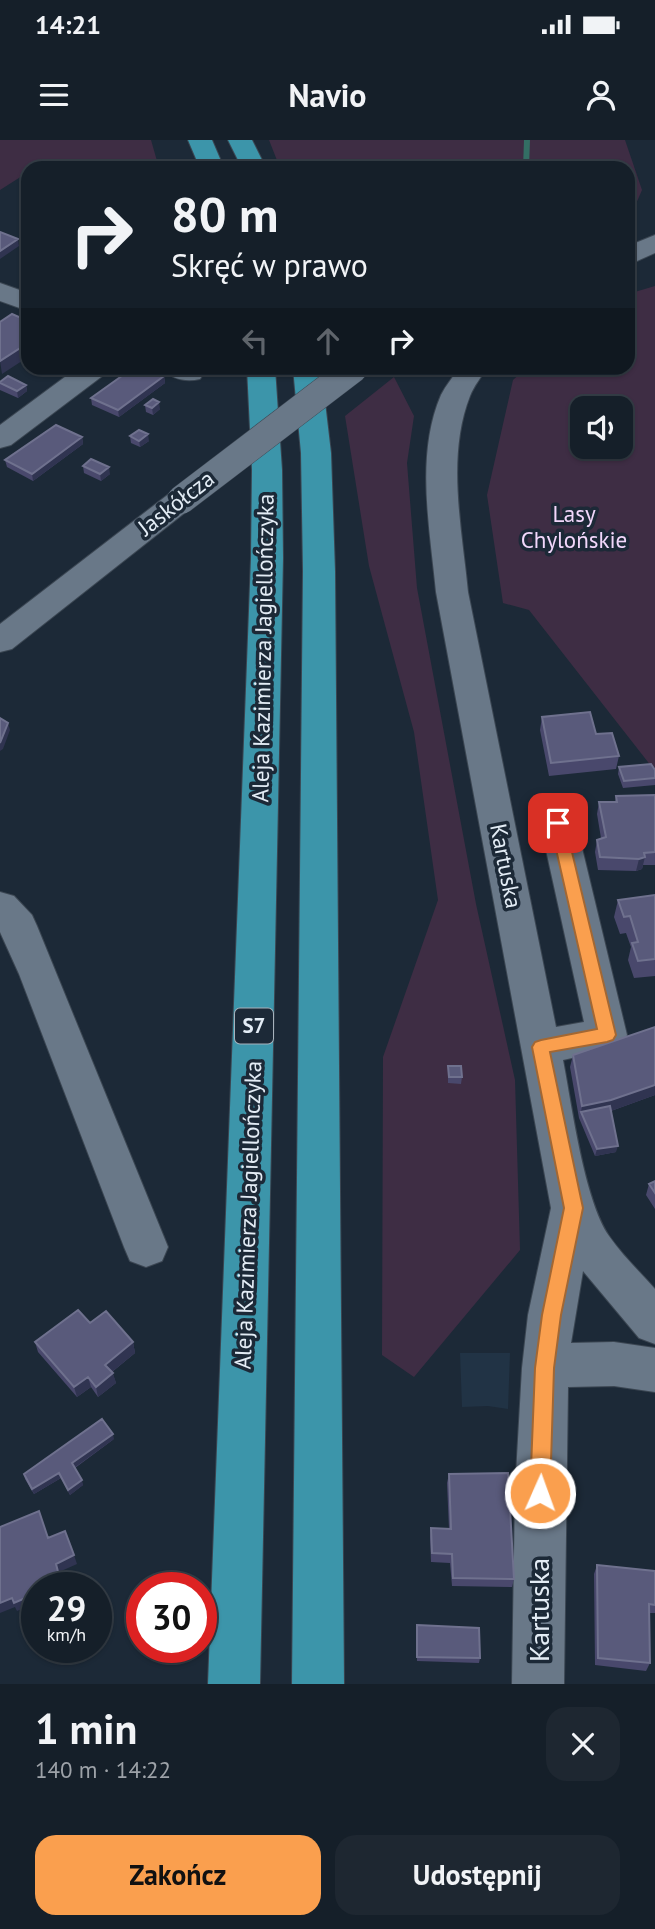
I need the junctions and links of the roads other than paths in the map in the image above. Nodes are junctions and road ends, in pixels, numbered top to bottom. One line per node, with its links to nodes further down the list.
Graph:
1 (200, 140): 3 (highway)
2 (240, 140): 4 (highway)
3 (209, 161)
4 (250, 161)
5 (655, 242): 6 (street); 7 (street)
6 (635, 246)
7 (635, 253)
8 (0, 291): 9 (street)
9 (21, 300)
10 (86, 375): 15 (street)
11 (261, 375): 25 (highway, Aleja Kazimierza Jagiellończyka / S7)
12 (308, 375): 26 (highway)
13 (345, 375): 16 (street, Jaskółcza, bridge)
14 (469, 375): 19 (street, Kartuska)
15 (0, 439)
16 (0, 641)
17 (558, 823): 19 (street)
18 (0, 907): 21 (street)
19 (541, 1047): 20 (street, Kartuska)
20 (573, 1208): 22 (street); 23 (street, Kartuska)
21 (146, 1247)
22 (655, 1323)
23 (545, 1368): 24 (street); 27 (street, Kartuska)
24 (655, 1370)
25 (234, 1684)
26 (318, 1684)
27 (538, 1684)

